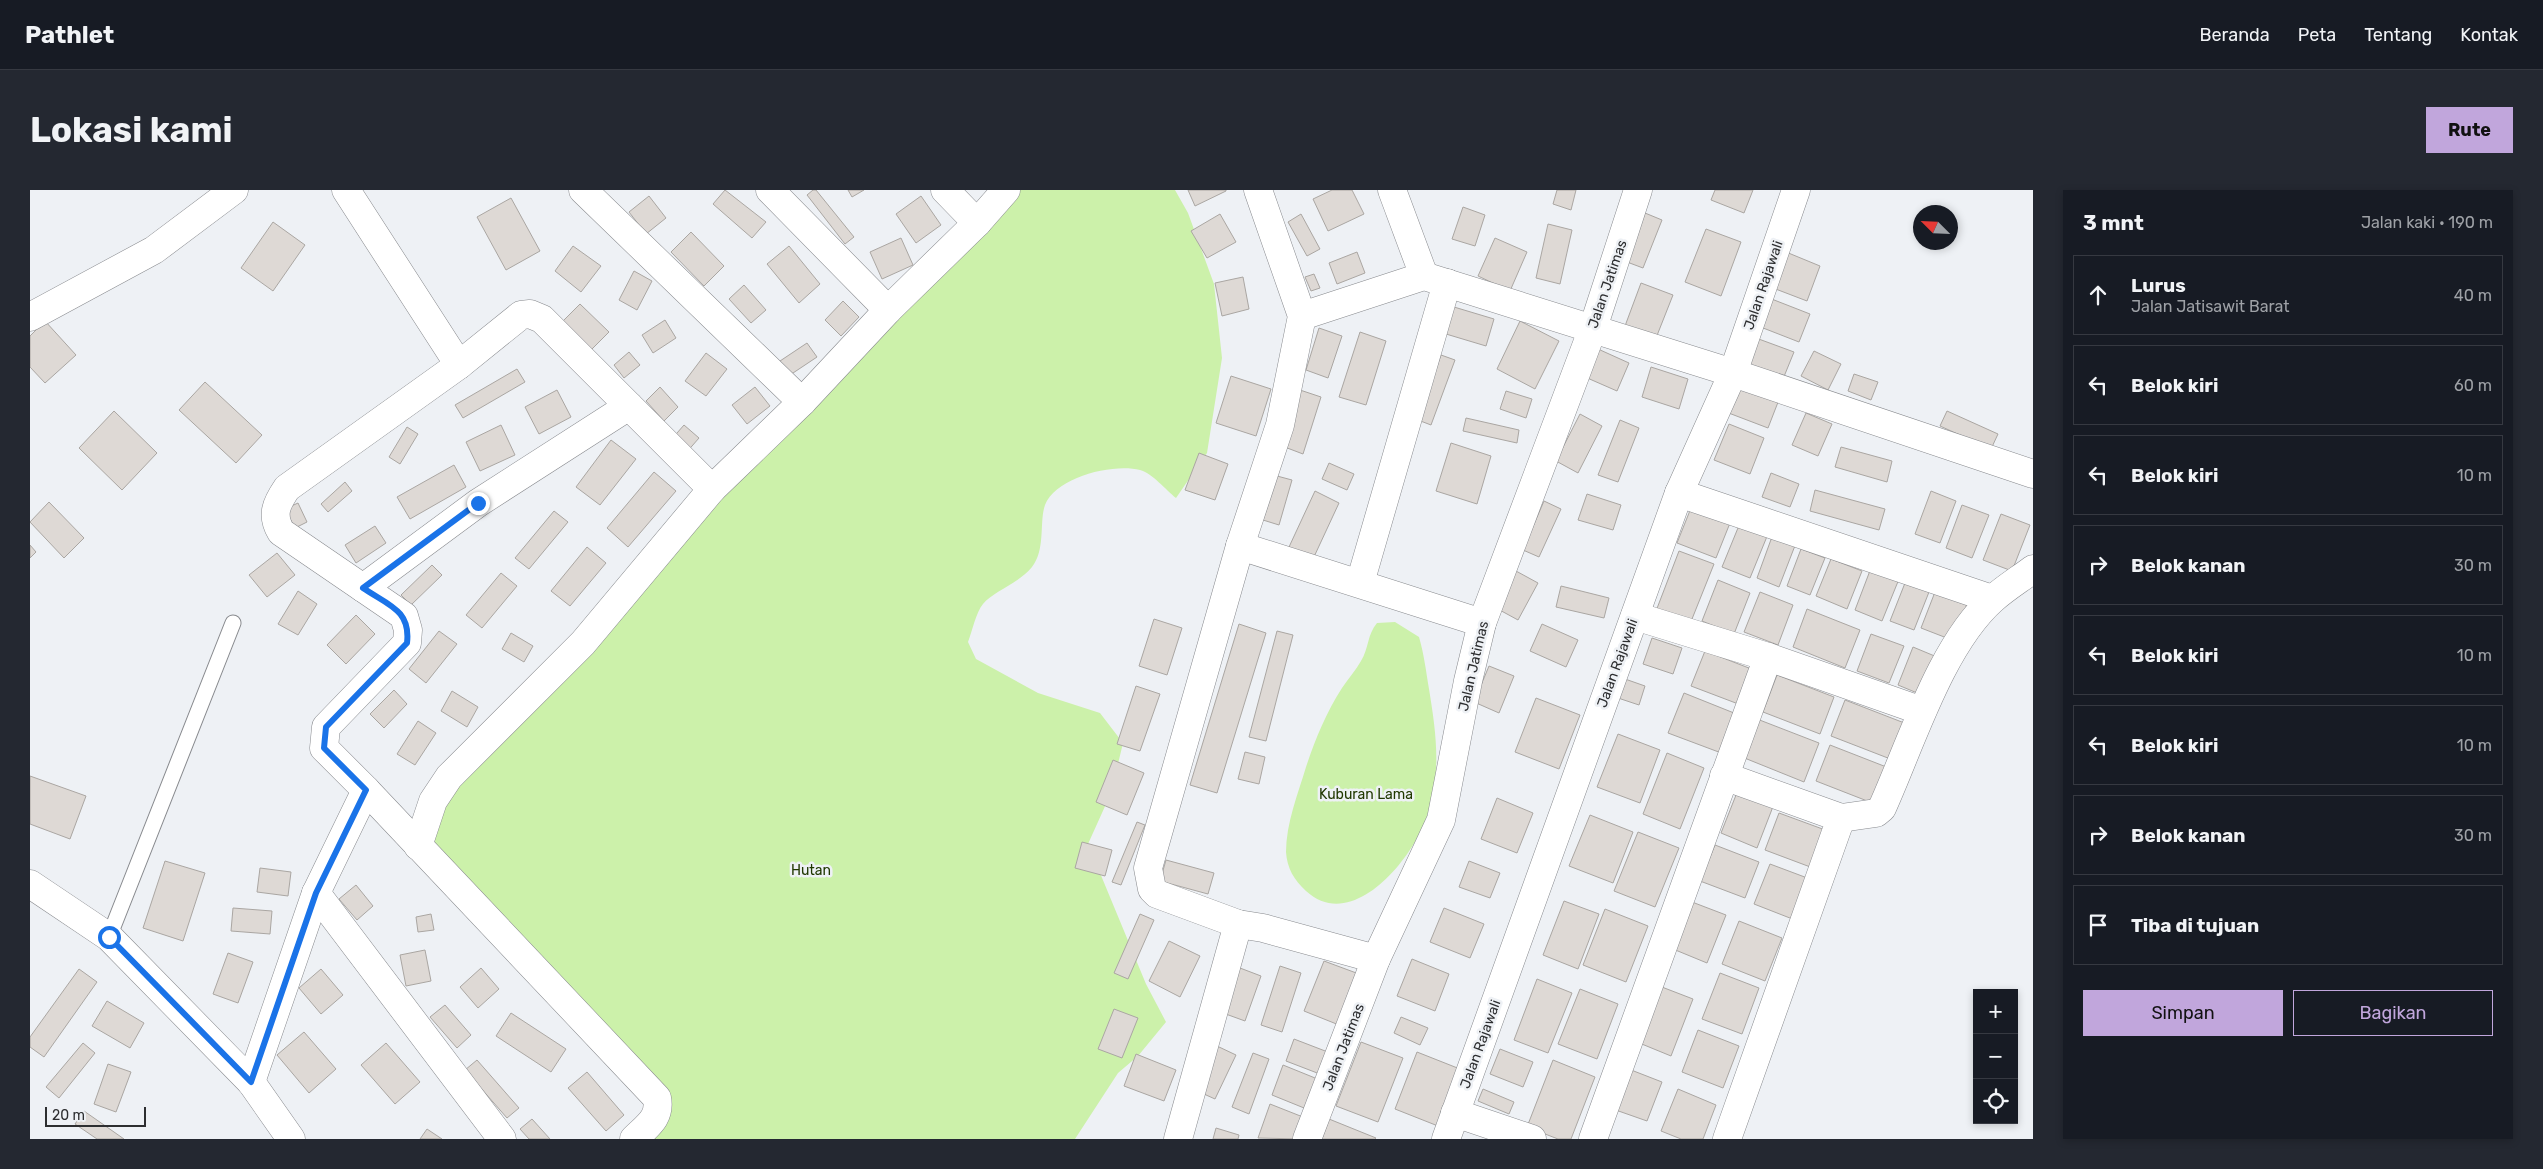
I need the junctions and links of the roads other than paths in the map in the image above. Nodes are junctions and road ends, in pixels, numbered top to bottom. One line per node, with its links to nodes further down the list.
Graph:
1 (234, 190): 15 (street)
2 (346, 190): 17 (street)
3 (583, 190): 19 (street)
4 (770, 190): 13 (street)
5 (945, 190): 11 (street)
6 (1006, 190): 11 (street)
7 (1258, 190): 14 (street)
8 (1392, 190): 12 (street)
9 (1638, 190): 16 (street, Jalan Jatimas)
10 (1796, 190): 18 (street, Jalan Rajawali)
11 (977, 223): 13 (street)
12 (1436, 279): 14 (street); 16 (street); 26 (street)
13 (888, 310): 19 (street)
14 (1302, 316): 24 (street)
15 (30, 318)
16 (1593, 328): 18 (street); 31 (street, Jalan Jatimas)
17 (459, 365): 20 (street); 27 (street)
18 (1733, 373): 21 (street); 23 (street, Jalan Rajawali)
19 (802, 402): 22 (street)
20 (629, 406): 22 (street); 27 (street)
21 (2033, 474)
22 (712, 489): 37 (street)
23 (1679, 493): 28 (street); 29 (street, Jalan Rajawali)
24 (1240, 546): 26 (street); 40 (street)
25 (2033, 569): 28 (street)
26 (1360, 582): 31 (street)
27 (363, 588): 35 (street)
28 (1992, 599): 33 (street)
29 (1634, 616): 32 (street); 44 (street, Jalan Rajawali)
30 (232, 623): 41 (lane)
31 (1482, 623): 42 (street, Jalan Jatimas)
32 (1768, 657): 33 (street); 34 (street)
33 (1922, 711): 36 (street)
34 (1724, 776): 36 (street); 52 (street)
35 (366, 790): 37 (street); 39 (street)
36 (1841, 818): 53 (street)
37 (418, 846): 47 (street)
38 (30, 884): 41 (street)
39 (316, 893): 43 (street); 46 (street)
40 (1238, 924): 42 (street); 48 (street)
41 (109, 937): 43 (street)
42 (1376, 960): 49 (street, Jalan Jatimas)
43 (251, 1082): 45 (street)
44 (1455, 1114): 50 (street, Jalan Rajawali); 51 (street)
45 (291, 1139)
46 (502, 1139)
47 (634, 1139)
48 (1178, 1139)
49 (1307, 1139)
50 (1446, 1139)
51 (1532, 1139)
52 (1593, 1139)
53 (1727, 1139)

